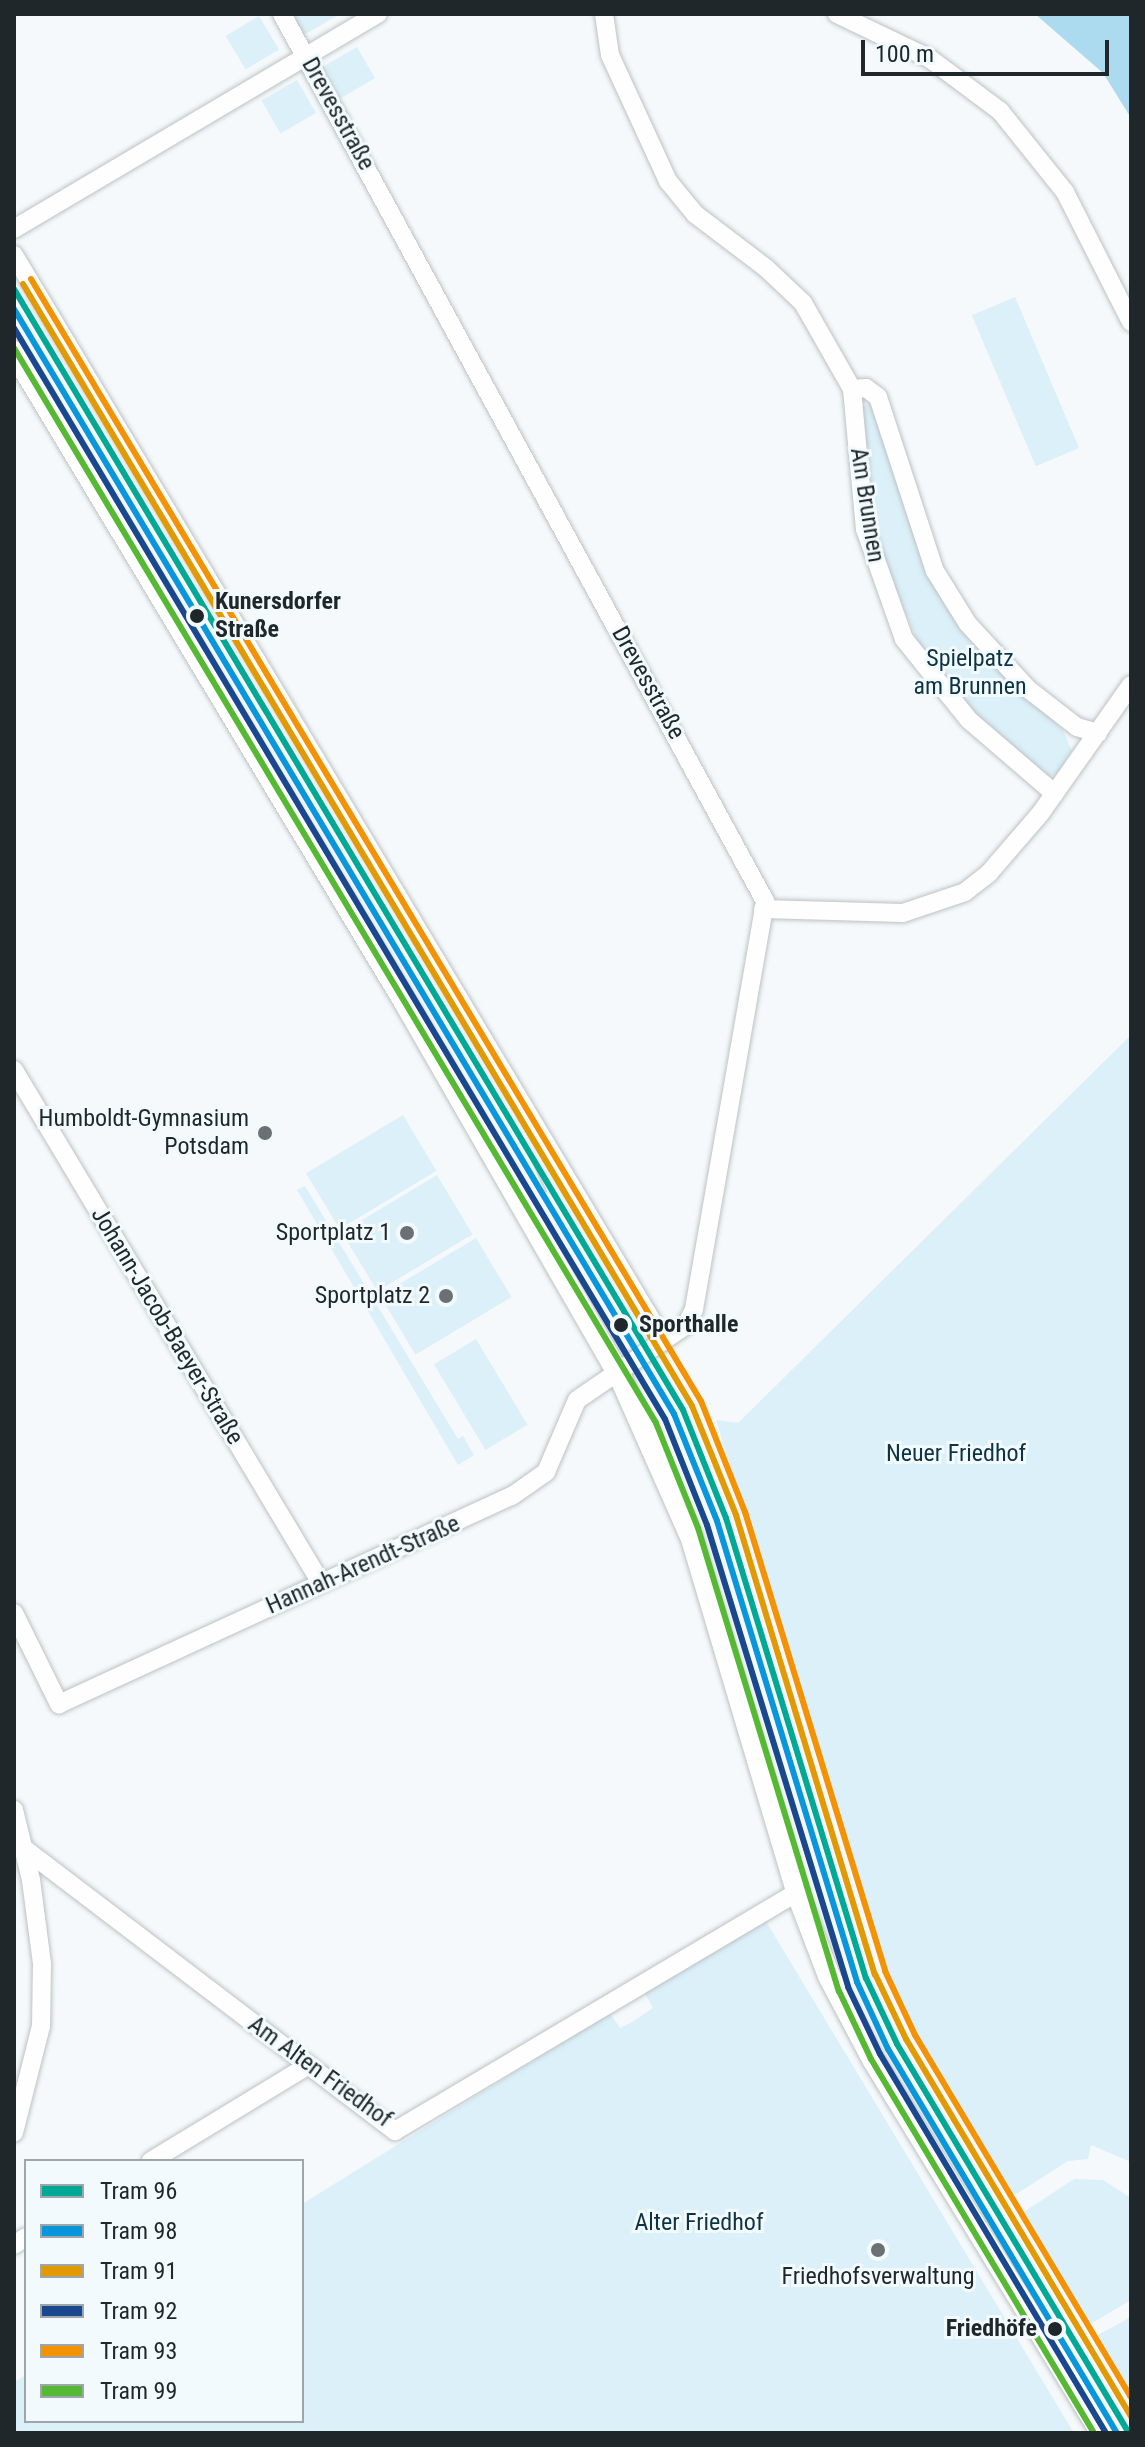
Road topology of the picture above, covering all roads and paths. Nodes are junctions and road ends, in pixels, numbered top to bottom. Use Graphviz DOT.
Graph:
graph roads {
  1 [pos="282,14"];
  2 [pos="378,14"];
  3 [pos="604,14"];
  4 [pos="837,14"];
  5 [pos="306,56"];
  6 [pos="14,229"];
  7 [pos="14,255"];
  8 [pos="1131,322"];
  9 [pos="14,352"];
  10 [pos="852,389"];
  11 [pos="1131,685"];
  12 [pos="1098,733"];
  13 [pos="1055,794"];
  14 [pos="763,909"];
  15 [pos="14,1070"];
  16 [pos="664,1341"];
  17 [pos="619,1374"];
  18 [pos="321,1583"];
  19 [pos="14,1613"];
  20 [pos="14,1810"];
  21 [pos="26,1850"];
  22 [pos="797,1892"];
  23 [pos="307,2066"];
  24 [pos="14,2133"];
  25 [pos="154,2159"];
  26 [pos="1102,2433"];
  1 -- 5 [label="street, Drevesstraße"];
  2 -- 5 [label="street"];
  3 -- 10 [label="street, Am Brunnen"];
  4 -- 8 [label="street"];
  5 -- 6 [label="street"];
  5 -- 14 [label="street, Drevesstraße"];
  7 -- 16 [label="street"];
  9 -- 17 [label="main road"];
  10 -- 12 [label="street, Am Brunnen"];
  10 -- 13 [label="street, Am Brunnen"];
  11 -- 12 [label="street"];
  12 -- 13 [label="street"];
  13 -- 14 [label="street"];
  14 -- 16 [label="street, Drevesstraße"];
  15 -- 18 [label="street, Johann-Jacob-Baeyer-Straße"];
  16 -- 17 [label="street, Drevesstraße"];
  17 -- 18 [label="street, Hannah-Arendt-Straße"];
  17 -- 22 [label="main road"];
  18 -- 19 [label="street, Hannah-Arendt-Straße"];
  20 -- 21 [label="street"];
  21 -- 23 [label="street, Am Alten Friedhof"];
  21 -- 24 [label="street"];
  22 -- 23 [label="street, Am Alten Friedhof"];
  22 -- 26 [label="main road"];
  23 -- 25 [label="street"];
}
